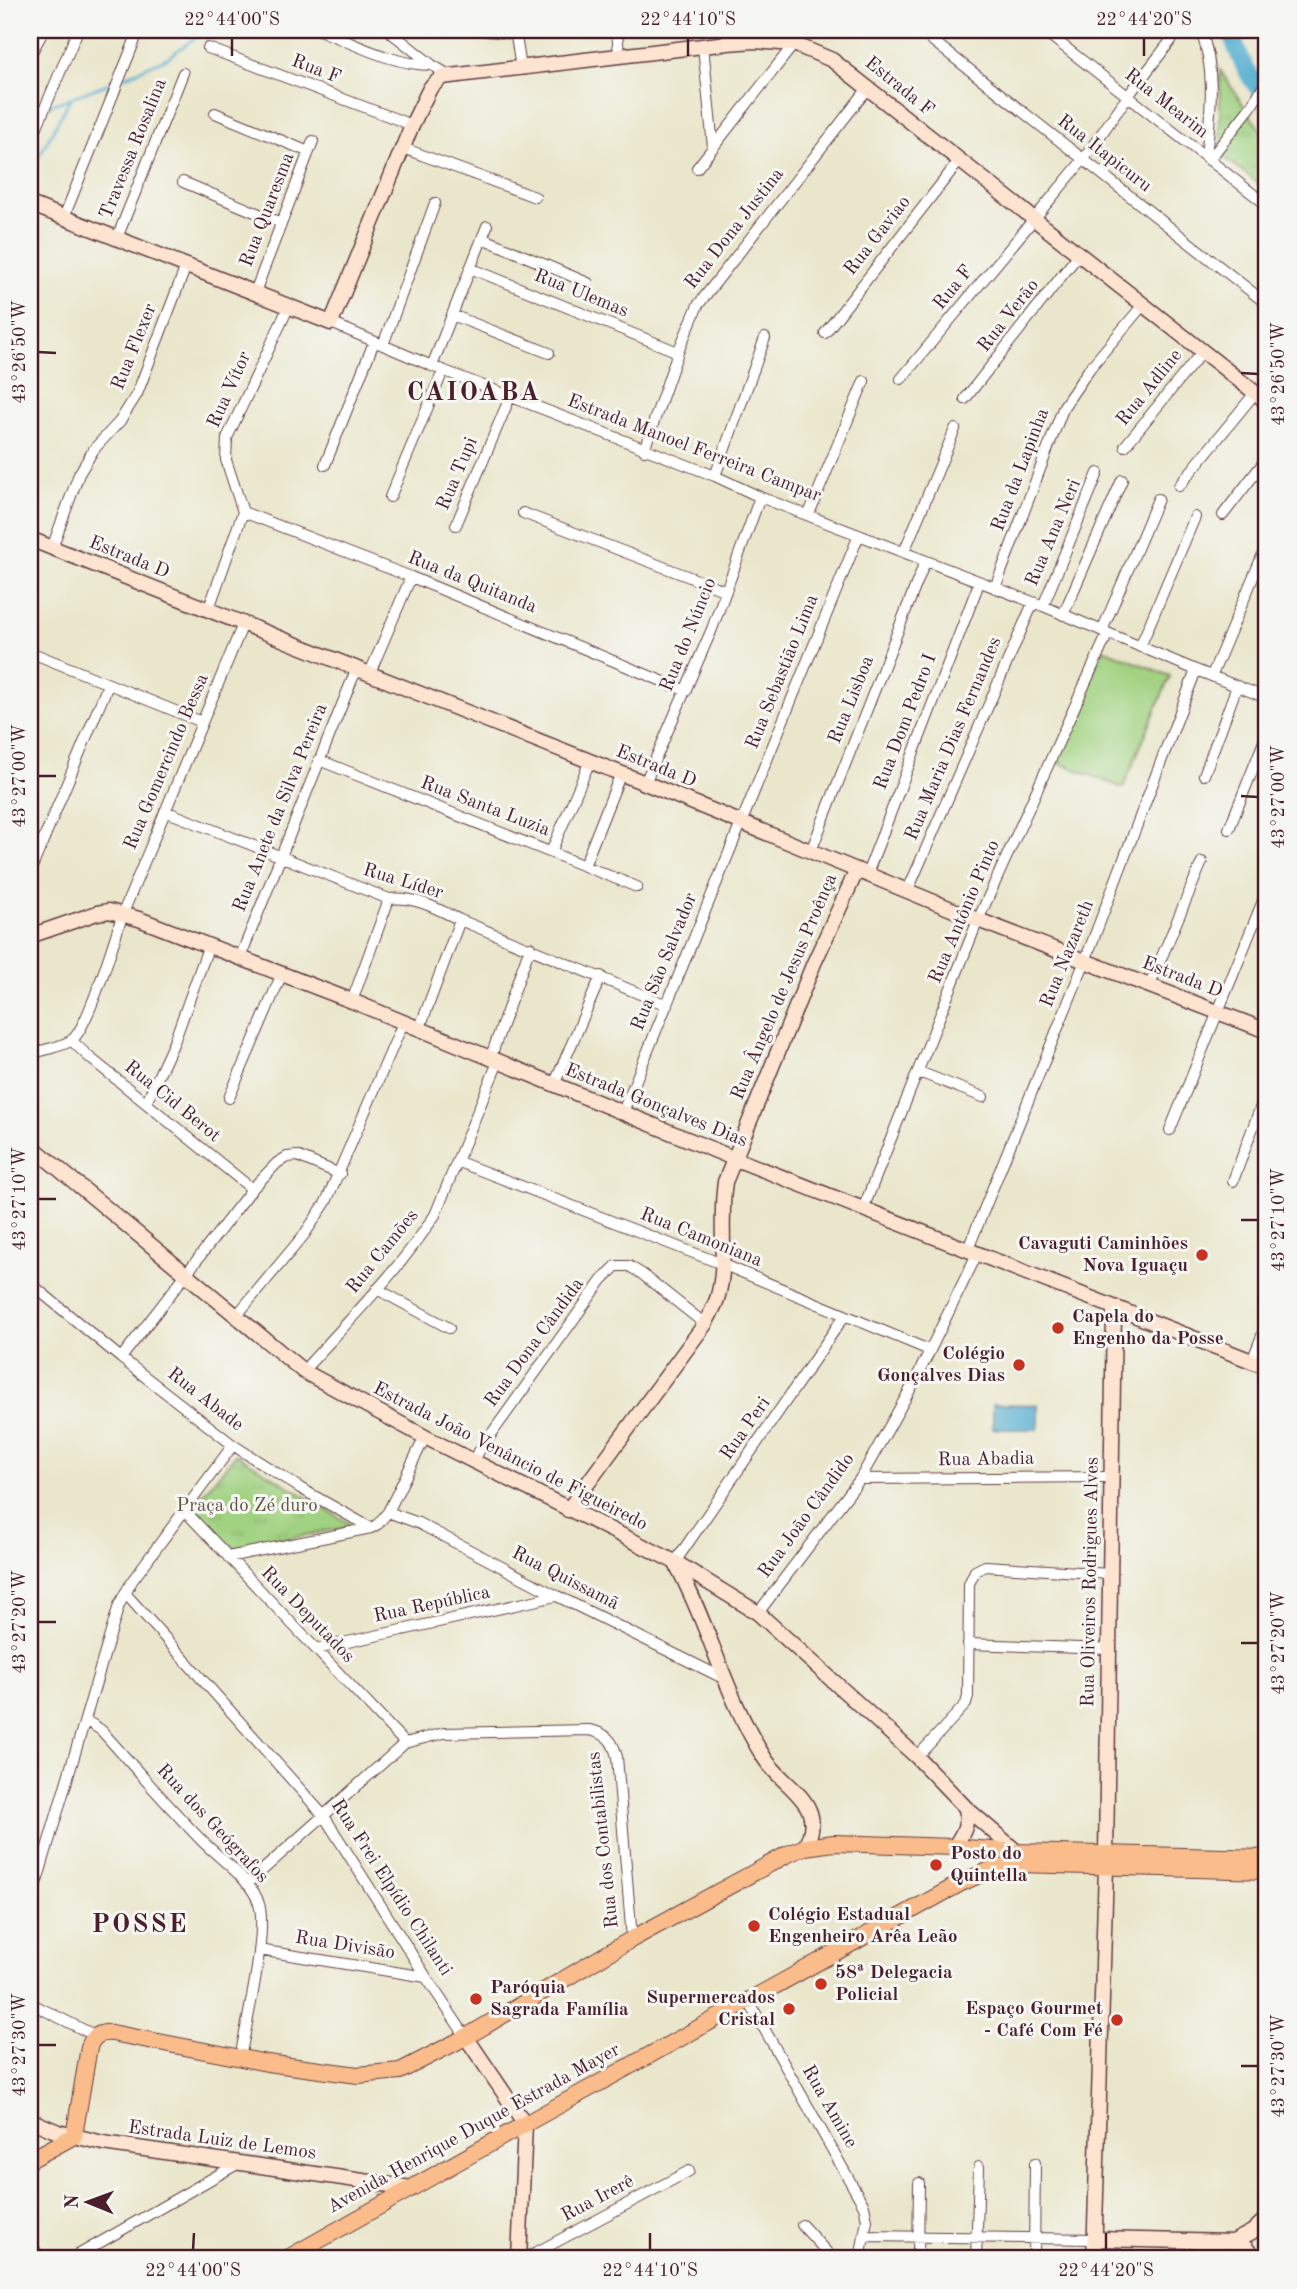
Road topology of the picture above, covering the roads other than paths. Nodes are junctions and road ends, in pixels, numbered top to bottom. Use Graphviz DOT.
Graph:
graph roads {
  1 [pos="44,30"];
  2 [pos="78,30"];
  3 [pos="139,30"];
  4 [pos="319,30"];
  5 [pos="388,30"];
  6 [pos="479,30"];
  7 [pos="617,30"];
  8 [pos="919,30"];
  9 [pos="1043,30"];
  10 [pos="1179,30"];
  11 [pos="1200,30"];
  12 [pos="515,32"];
  13 [pos="728,36"];
  14 [pos="794,44"];
  15 [pos="703,46"];
  16 [pos="208,48"];
  17 [pos="30,55"];
  18 [pos="619,55"];
  19 [pos="432,65"];
  20 [pos="521,68"];
  21 [pos="183,73"];
  22 [pos="449,75"];
  23 [pos="1265,84"];
  24 [pos="869,87"];
  25 [pos="1128,96"];
  26 [pos="215,113"];
  27 [pos="412,125"];
  28 [pos="30,143"];
  29 [pos="713,147"];
  30 [pos="404,148"];
  31 [pos="1207,158"];
  32 [pos="959,160"];
  33 [pos="1083,160"];
  34 [pos="697,168"];
  35 [pos="183,183"];
  36 [pos="535,197"];
  37 [pos="30,204"];
  38 [pos="435,204"];
  39 [pos="1267,205"];
  40 [pos="64,217"];
  41 [pos="1034,218"];
  42 [pos="281,223"];
  43 [pos="486,226"];
  44 [pos="117,238"];
  45 [pos="482,238"];
  46 [pos="1079,254"];
  47 [pos="186,266"];
  48 [pos="470,268"];
  49 [pos="588,283"];
  50 [pos="255,292"];
  51 [pos="1143,304"];
  52 [pos="1267,304"];
  53 [pos="289,306"];
  54 [pos="452,315"];
  55 [pos="331,323"];
  56 [pos="824,333"];
  57 [pos="765,338"];
  58 [pos="379,344"];
  59 [pos="678,352"];
  60 [pos="1202,352"];
  61 [pos="549,353"];
  62 [pos="432,366"];
  63 [pos="443,371"];
  64 [pos="901,379"];
  65 [pos="864,381"];
  66 [pos="1255,393"];
  67 [pos="509,397"];
  68 [pos="965,399"];
  69 [pos="1267,402"];
  70 [pos="955,429"];
  71 [pos="1125,446"];
  72 [pos="644,450"];
  73 [pos="1267,458"];
  74 [pos="325,465"];
  75 [pos="1098,473"];
  76 [pos="715,476"];
  77 [pos="1122,480"];
  78 [pos="1179,486"];
  79 [pos="390,497"];
  80 [pos="760,497"];
  81 [pos="1158,499"];
  82 [pos="243,512"];
  83 [pos="523,513"];
  84 [pos="809,514"];
  85 [pos="1223,515"];
  86 [pos="1195,517"];
  87 [pos="456,525"];
  88 [pos="859,535"];
  89 [pos="30,539"];
  90 [pos="52,548"];
  91 [pos="904,552"];
  92 [pos="1263,554"];
  93 [pos="925,562"];
  94 [pos="411,577"];
  95 [pos="979,583"];
  96 [pos="995,588"];
  97 [pos="726,591"];
  98 [pos="1038,604"];
  99 [pos="208,611"];
  100 [pos="1063,615"];
  101 [pos="243,624"];
  102 [pos="1105,632"];
  103 [pos="1140,647"];
  104 [pos="30,652"];
  105 [pos="1196,670"];
  106 [pos="362,672"];
  107 [pos="1212,675"];
  108 [pos="108,685"];
  109 [pos="1237,685"];
  110 [pos="686,691"];
  111 [pos="1267,698"];
  112 [pos="202,722"];
  113 [pos="1267,734"];
  114 [pos="319,760"];
  115 [pos="590,761"];
  116 [pos="621,774"];
  117 [pos="1204,775"];
  118 [pos="645,783"];
  119 [pos="165,811"];
  120 [pos="740,822"];
  121 [pos="1229,829"];
  122 [pos="811,851"];
  123 [pos="551,852"];
  124 [pos="281,857"];
  125 [pos="1202,862"];
  126 [pos="584,866"];
  127 [pos="30,871"];
  128 [pos="862,872"];
  129 [pos="637,887"];
  130 [pos="908,890"];
  131 [pos="1267,891"];
  132 [pos="389,899"];
  133 [pos="122,914"];
  134 [pos="460,920"];
  135 [pos="978,920"];
  136 [pos="30,936"];
  137 [pos="209,945"];
  138 [pos="530,947"];
  139 [pos="240,958"];
  140 [pos="1085,961"];
  141 [pos="281,976"];
  142 [pos="601,976"];
  143 [pos="1149,987"];
  144 [pos="352,1001"];
  145 [pos="667,1005"];
  146 [pos="1217,1011"];
  147 [pos="403,1023"];
  148 [pos="419,1030"];
  149 [pos="1267,1031"];
  150 [pos="71,1040"];
  151 [pos="30,1054"];
  152 [pos="494,1061"];
  153 [pos="919,1072"];
  154 [pos="554,1085"];
  155 [pos="1267,1090"];
  156 [pos="983,1097"];
  157 [pos="229,1098"];
  158 [pos="146,1102"];
  159 [pos="622,1114"];
  160 [pos="1170,1130"];
  161 [pos="30,1145"];
  162 [pos="733,1158"];
  163 [pos="458,1162"];
  164 [pos="340,1174"];
  165 [pos="1233,1181"];
  166 [pos="252,1189"];
  167 [pos="863,1209"];
  168 [pos="973,1251"];
  169 [pos="722,1264"];
  170 [pos="186,1275"];
  171 [pos="30,1283"];
  172 [pos="377,1289"];
  173 [pos="1114,1309"];
  174 [pos="237,1315"];
  175 [pos="845,1315"];
  176 [pos="1267,1323"];
  177 [pos="705,1325"];
  178 [pos="449,1328"];
  179 [pos="929,1350"];
  180 [pos="121,1357"];
  181 [pos="1252,1361"];
  182 [pos="1267,1367"];
  183 [pos="303,1371"];
  184 [pos="425,1437"];
  185 [pos="233,1445"];
  186 [pos="472,1461"];
  187 [pos="1112,1477"];
  188 [pos="860,1479"];
  189 [pos="184,1510"];
  190 [pos="568,1510"];
  191 [pos="388,1512"];
  192 [pos="371,1528"];
  193 [pos="228,1557"];
  194 [pos="675,1562"];
  195 [pos="1110,1574"];
  196 [pos="125,1593"];
  197 [pos="557,1596"];
  198 [pos="758,1613"];
  199 [pos="968,1644"];
  200 [pos="316,1649"];
  201 [pos="1109,1649"];
  202 [pos="725,1679"];
  203 [pos="85,1720"];
  204 [pos="405,1743"];
  205 [pos="917,1757"];
  206 [pos="966,1808"];
  207 [pos="324,1816"];
  208 [pos="805,1847"];
  209 [pos="958,1847"];
  210 [pos="1018,1858"];
  211 [pos="1267,1858"];
  212 [pos="1106,1861"];
  213 [pos="1267,1871"];
  214 [pos="968,1880"];
  215 [pos="247,1884"];
  216 [pos="30,1905"];
  217 [pos="632,1940"];
  218 [pos="258,1950"];
  219 [pos="426,1977"];
  220 [pos="748,2000"];
  221 [pos="30,2003"];
  222 [pos="96,2036"];
  223 [pos="466,2036"];
  224 [pos="240,2059"];
  225 [pos="30,2120"];
  226 [pos="525,2124"];
  227 [pos="74,2136"];
  228 [pos="30,2160"];
  229 [pos="1035,2162"];
  230 [pos="239,2163"];
  231 [pos="979,2167"];
  232 [pos="689,2171"];
  233 [pos="919,2183"];
  234 [pos="411,2188"];
  235 [pos="1267,2218"];
  236 [pos="802,2225"];
  237 [pos="865,2236"];
  238 [pos="918,2236"];
  239 [pos="976,2237"];
  240 [pos="1034,2238"];
  241 [pos="1095,2239"];
  242 [pos="1233,2242"];
  243 [pos="30,2246"];
  244 [pos="37,2259"];
  245 [pos="71,2259"];
  246 [pos="286,2259"];
  247 [pos="522,2259"];
  248 [pos="833,2259"];
  249 [pos="860,2259"];
  250 [pos="918,2259"];
  251 [pos="976,2259"];
  252 [pos="1034,2259"];
  253 [pos="1094,2259"];
  254 [pos="1255,2259"];
  1 -- 17 [label="street"];
  2 -- 28 [label="street"];
  3 -- 40 [label="street"];
  4 -- 19 [label="street"];
  5 -- 19 [label="street"];
  6 -- 12 [label="street"];
  7 -- 18 [label="street"];
  8 -- 33 [label="street, Rua Itapicuru"];
  9 -- 25 [label="street, Rua Mearim"];
  10 -- 25 [label="street, Rua F"];
  11 -- 31 [label="street"];
  12 -- 20 [label="street"];
  13 -- 14 [label="street, Estrada F"];
  13 -- 15 [label="street, Estrada F"];
  14 -- 24 [label="street, Estrada F"];
  14 -- 29 [label="street"];
  15 -- 18 [label="street, Estrada F"];
  15 -- 29 [label="street"];
  16 -- 27 [label="street, Rua F"];
  18 -- 20 [label="street, Estrada F"];
  19 -- 22 [label="street"];
  20 -- 22 [label="street, Estrada F"];
  21 -- 44 [label="street, Travessa Rosalina"];
  22 -- 27 [label="street"];
  23 -- 31 [label="street"];
  24 -- 32 [label="street, Estrada F"];
  24 -- 59 [label="street, Rua Dona Justina"];
  25 -- 31 [label="street, Rua Mearim"];
  25 -- 33 [label="street, Rua F"];
  26 -- 42 [label="street, Rua Quaresma"];
  27 -- 30 [label="street"];
  29 -- 34 [label="street"];
  30 -- 36 [label="street"];
  30 -- 55 [label="street"];
  31 -- 39 [label="street, Rua Mearim"];
  32 -- 41 [label="street, Estrada F"];
  32 -- 56 [label="street, Rua Gaviao"];
  33 -- 41 [label="street, Rua F"];
  33 -- 52 [label="street, Rua Itapicuru"];
  35 -- 42 [label="street"];
  37 -- 40 [label="street, Estrada Manoel Ferreira Campar"];
  38 -- 58 [label="street"];
  40 -- 44 [label="street, Estrada Manoel Ferreira Campar"];
  41 -- 46 [label="street, Estrada F"];
  41 -- 64 [label="street, Rua F"];
  42 -- 50 [label="street, Rua Quaresma"];
  43 -- 45 [label="street"];
  44 -- 47 [label="street, Estrada Manoel Ferreira Campar"];
  45 -- 48 [label="street"];
  45 -- 49 [label="street"];
  46 -- 51 [label="street, Estrada F"];
  46 -- 68 [label="street, Rua Verão"];
  47 -- 50 [label="street, Estrada Manoel Ferreira Campar"];
  47 -- 90 [label="street, Rua Flexer"];
  48 -- 54 [label="street"];
  48 -- 59 [label="street, Rua Ulemas"];
  50 -- 53 [label="street, Estrada Manoel Ferreira Campar"];
  51 -- 60 [label="street, Estrada F"];
  51 -- 96 [label="street, Rua da Lapinha"];
  53 -- 55 [label="street, Estrada Manoel Ferreira Campar"];
  53 -- 82 [label="street, Rua Vítor"];
  54 -- 61 [label="street"];
  54 -- 62 [label="street"];
  55 -- 58 [label="street, Estrada Manoel Ferreira Campar"];
  57 -- 76 [label="street"];
  58 -- 62 [label="street, Estrada Manoel Ferreira Campar"];
  58 -- 74 [label="street"];
  59 -- 72 [label="street, Rua Dona Justina"];
  60 -- 66 [label="street, Estrada F"];
  60 -- 71 [label="street, Rua Adline"];
  62 -- 63 [label="street, Estrada Manoel Ferreira Campar"];
  63 -- 67 [label="street, Estrada Manoel Ferreira Campar"];
  63 -- 79 [label="street"];
  65 -- 84 [label="street"];
  66 -- 69 [label="street, Estrada F"];
  66 -- 78 [label="street"];
  67 -- 72 [label="street, Estrada Manoel Ferreira Campar"];
  67 -- 87 [label="street, Rua Tupi"];
  70 -- 91 [label="street"];
  72 -- 76 [label="street, Estrada Manoel Ferreira Campar"];
  73 -- 85 [label="street"];
  75 -- 98 [label="street, Rua Ana Neri"];
  76 -- 80 [label="street, Estrada Manoel Ferreira Campar"];
  77 -- 100 [label="street"];
  80 -- 84 [label="street, Estrada Manoel Ferreira Campar"];
  80 -- 97 [label="street, Rua do Núncio"];
  81 -- 102 [label="street, Rua Antônio Pinto"];
  82 -- 94 [label="street, Rua da Quitanda"];
  82 -- 99 [label="street"];
  83 -- 97 [label="street"];
  84 -- 88 [label="street, Estrada Manoel Ferreira Campar"];
  86 -- 103 [label="street"];
  88 -- 91 [label="street, Estrada Manoel Ferreira Campar"];
  88 -- 120 [label="street, Rua Sebastião Lima"];
  89 -- 90 [label="street, Estrada D"];
  90 -- 99 [label="street, Estrada D"];
  91 -- 93 [label="street, Estrada Manoel Ferreira Campar"];
  92 -- 107 [label="street"];
  93 -- 95 [label="street, Estrada Manoel Ferreira Campar"];
  93 -- 122 [label="street, Rua Lisboa"];
  94 -- 106 [label="street, Rua Anete da Silva Pereira"];
  94 -- 110 [label="street, Rua da Quitanda"];
  95 -- 96 [label="street, Estrada Manoel Ferreira Campar"];
  95 -- 128 [label="street, Rua Dom Pedro I"];
  96 -- 98 [label="street, Estrada Manoel Ferreira Campar"];
  97 -- 110 [label="street, Rua do Núncio"];
  98 -- 100 [label="street, Estrada Manoel Ferreira Campar"];
  98 -- 130 [label="street, Rua Maria Dias Fernandes"];
  99 -- 101 [label="street, Estrada D"];
  100 -- 102 [label="street, Estrada Manoel Ferreira Campar"];
  101 -- 106 [label="street, Estrada D"];
  101 -- 112 [label="street, Rua Gomercindo Bessa"];
  102 -- 103 [label="street, Estrada Manoel Ferreira Campar"];
  102 -- 135 [label="street, Rua Antônio Pinto"];
  103 -- 105 [label="street, Estrada Manoel Ferreira Campar"];
  104 -- 108 [label="street"];
  105 -- 107 [label="street, Estrada Manoel Ferreira Campar"];
  105 -- 140 [label="street, Rua Nazareth"];
  106 -- 114 [label="street, Rua Anete da Silva Pereira"];
  106 -- 115 [label="street, Estrada D"];
  107 -- 109 [label="street, Estrada Manoel Ferreira Campar"];
  108 -- 112 [label="street"];
  108 -- 127 [label="street"];
  109 -- 111 [label="street, Estrada Manoel Ferreira Campar"];
  109 -- 117 [label="street"];
  110 -- 118 [label="street, Rua do Núncio"];
  112 -- 119 [label="street, Rua Gomercindo Bessa"];
  113 -- 121 [label="street"];
  114 -- 123 [label="street, Rua Santa Luzia"];
  114 -- 124 [label="street, Rua Anete da Silva Pereira"];
  115 -- 116 [label="street, Estrada D"];
  115 -- 123 [label="street"];
  116 -- 118 [label="street, Estrada D"];
  116 -- 126 [label="street"];
  118 -- 120 [label="street, Estrada D"];
  119 -- 124 [label="street, Rua Líder"];
  119 -- 133 [label="street, Rua Gomercindo Bessa"];
  120 -- 122 [label="street, Estrada D"];
  120 -- 145 [label="street, Rua São Salvador"];
  122 -- 128 [label="street, Estrada D"];
  123 -- 126 [label="street, Rua Santa Luzia"];
  124 -- 132 [label="street, Rua Líder"];
  124 -- 139 [label="street, Rua Anete da Silva Pereira"];
  125 -- 143 [label="street"];
  126 -- 129 [label="street, Rua Santa Luzia"];
  128 -- 130 [label="street, Estrada D"];
  128 -- 162 [label="street, Rua Ângelo de Jesus Proênça"];
  130 -- 135 [label="street, Estrada D"];
  131 -- 146 [label="street"];
  132 -- 134 [label="street, Rua Líder"];
  132 -- 144 [label="street"];
  133 -- 136 [label="street, Estrada Gonçalves Dias"];
  133 -- 137 [label="street, Estrada Gonçalves Dias"];
  133 -- 150 [label="street, Rua Gomercindo Bessa"];
  134 -- 138 [label="street, Rua Líder"];
  134 -- 148 [label="street"];
  135 -- 140 [label="street, Estrada D"];
  135 -- 153 [label="street, Rua Antônio Pinto"];
  137 -- 139 [label="street, Estrada Gonçalves Dias"];
  137 -- 158 [label="street"];
  138 -- 142 [label="street, Rua Líder"];
  138 -- 152 [label="street, Rua Camões"];
  139 -- 141 [label="street, Estrada Gonçalves Dias"];
  140 -- 143 [label="street, Estrada D"];
  140 -- 168 [label="street, Rua Nazareth"];
  141 -- 144 [label="street, Estrada Gonçalves Dias"];
  141 -- 157 [label="street"];
  142 -- 145 [label="street, Rua Líder"];
  142 -- 154 [label="street"];
  143 -- 146 [label="street, Estrada D"];
  144 -- 147 [label="street, Estrada Gonçalves Dias"];
  145 -- 159 [label="street, Rua São Salvador"];
  146 -- 149 [label="street, Estrada D"];
  146 -- 160 [label="street"];
  147 -- 148 [label="street, Estrada Gonçalves Dias"];
  147 -- 164 [label="street"];
  148 -- 152 [label="street, Estrada Gonçalves Dias"];
  150 -- 151 [label="street"];
  150 -- 158 [label="street, Rua Cid Berot"];
  152 -- 154 [label="street, Estrada Gonçalves Dias"];
  152 -- 163 [label="street, Rua Camões"];
  153 -- 156 [label="street"];
  153 -- 167 [label="street, Rua Antônio Pinto"];
  154 -- 159 [label="street, Estrada Gonçalves Dias"];
  155 -- 165 [label="street"];
  158 -- 166 [label="street, Rua Cid Berot"];
  159 -- 162 [label="street, Estrada Gonçalves Dias"];
  161 -- 170 [label="street, Estrada João Venâncio de Figueiredo"];
  162 -- 167 [label="street, Estrada Gonçalves Dias"];
  162 -- 169 [label="street, Rua Ângelo de Jesus Proênça"];
  163 -- 169 [label="street, Rua Camoniana"];
  163 -- 172 [label="street, Rua Camões"];
  164 -- 166 [label="street"];
  164 -- 174 [label="street"];
  166 -- 170 [label="street"];
  167 -- 168 [label="street, Estrada Gonçalves Dias"];
  168 -- 173 [label="street, Estrada Gonçalves Dias"];
  168 -- 179 [label="street, Rua João Cândido"];
  169 -- 175 [label="street, Rua Camoniana"];
  169 -- 177 [label="street, Rua Ângelo de Jesus Proênça"];
  170 -- 174 [label="street, Estrada João Venâncio de Figueiredo"];
  170 -- 180 [label="street"];
  171 -- 180 [label="street, Rua Abade"];
  172 -- 178 [label="street"];
  172 -- 183 [label="street, Rua Camões"];
  173 -- 181 [label="street, Estrada Gonçalves Dias"];
  173 -- 187 [label="street, Rua Oliveiros Rodrigues Alves"];
  174 -- 183 [label="street, Estrada João Venâncio de Figueiredo"];
  175 -- 179 [label="street, Rua Camoniana"];
  175 -- 194 [label="street, Rua Peri"];
  176 -- 181 [label="street"];
  177 -- 186 [label="street, Rua Dona Cândida"];
  177 -- 190 [label="street, Rua Ângelo de Jesus Proênça"];
  179 -- 188 [label="street, Rua João Cândido"];
  180 -- 185 [label="street, Rua Abade"];
  181 -- 182 [label="street, Estrada Gonçalves Dias"];
  183 -- 184 [label="street, Estrada João Venâncio de Figueiredo"];
  184 -- 186 [label="street, Estrada João Venâncio de Figueiredo"];
  184 -- 191 [label="street"];
  185 -- 189 [label="street"];
  185 -- 192 [label="street, Rua Abade"];
  186 -- 190 [label="street, Estrada João Venâncio de Figueiredo"];
  187 -- 188 [label="street, Rua Abadia"];
  187 -- 195 [label="street, Rua Oliveiros Rodrigues Alves"];
  188 -- 198 [label="street, Rua João Cândido"];
  189 -- 193 [label="street, Rua Deputados"];
  189 -- 196 [label="street"];
  190 -- 194 [label="street, Estrada João Venâncio de Figueiredo"];
  191 -- 192 [label="street"];
  191 -- 197 [label="street, Rua Quissamã"];
  192 -- 193 [label="street"];
  193 -- 200 [label="street, Rua Deputados"];
  194 -- 198 [label="street, Estrada João Venâncio de Figueiredo"];
  194 -- 202 [label="street"];
  195 -- 199 [label="street"];
  195 -- 201 [label="street, Rua Oliveiros Rodrigues Alves"];
  196 -- 203 [label="street"];
  196 -- 207 [label="street, Rua Frei Elpídio Chilanti"];
  197 -- 200 [label="street, Rua República"];
  197 -- 202 [label="street, Rua Quissamã"];
  198 -- 205 [label="street, Estrada João Venâncio de Figueiredo"];
  199 -- 201 [label="street"];
  199 -- 205 [label="street"];
  200 -- 204 [label="street, Rua Deputados"];
  201 -- 212 [label="street, Rua Oliveiros Rodrigues Alves"];
  202 -- 208 [label="street"];
  203 -- 215 [label="street, Rua dos Geógrafos"];
  203 -- 216 [label="street"];
  204 -- 207 [label="street, Rua dos Contabilistas"];
  204 -- 217 [label="street, Rua dos Contabilistas"];
  205 -- 206 [label="street, Estrada João Venâncio de Figueiredo"];
  206 -- 209 [label="street"];
  206 -- 210 [label="street, Estrada João Venâncio de Figueiredo"];
  207 -- 215 [label="street, Rua dos Contabilistas"];
  207 -- 219 [label="street, Rua Frei Elpídio Chilanti"];
  208 -- 209 [label="main road"];
  208 -- 217 [label="main road"];
  209 -- 210 [label="main road"];
  209 -- 214 [label="main road"];
  210 -- 212 [label="main road"];
  210 -- 214 [label="main road, Avenida Henrique Duque Estrada Mayer"];
  211 -- 212 [label="main road"];
  212 -- 213 [label="main road"];
  212 -- 241 [label="street, Rua Oliveiros Rodrigues Alves"];
  214 -- 220 [label="main road, Avenida Henrique Duque Estrada Mayer"];
  215 -- 218 [label="street, Rua dos Geógrafos"];
  217 -- 223 [label="main road"];
  218 -- 219 [label="street, Rua Divisão"];
  218 -- 224 [label="street, Rua dos Geógrafos"];
  219 -- 223 [label="street, Rua Frei Elpídio Chilanti"];
  220 -- 226 [label="main road, Avenida Henrique Duque Estrada Mayer"];
  220 -- 237 [label="street, Rua Amine"];
  221 -- 222 [label="street"];
  222 -- 224 [label="main road"];
  222 -- 227 [label="main road"];
  223 -- 224 [label="main road"];
  223 -- 226 [label="street, Rua Frei Elpídio Chilanti"];
  225 -- 227 [label="street, Estrada Luiz de Lemos"];
  226 -- 234 [label="main road, Avenida Henrique Duque Estrada Mayer"];
  226 -- 247 [label="street"];
  227 -- 228 [label="main road"];
  227 -- 230 [label="street, Estrada Luiz de Lemos"];
  229 -- 240 [label="street"];
  230 -- 234 [label="street, Estrada Luiz de Lemos"];
  230 -- 245 [label="street"];
  231 -- 239 [label="street"];
  232 -- 247 [label="street, Rua Irerê"];
  233 -- 238 [label="street"];
  234 -- 246 [label="main road, Avenida Henrique Duque Estrada Mayer"];
  235 -- 242 [label="street"];
  236 -- 248 [label="street"];
  237 -- 238 [label="street"];
  237 -- 249 [label="street, Rua Amine"];
  238 -- 239 [label="street"];
  238 -- 250 [label="street"];
  239 -- 240 [label="street"];
  239 -- 251 [label="street"];
  240 -- 241 [label="street"];
  240 -- 252 [label="street"];
  241 -- 242 [label="street"];
  241 -- 253 [label="street, Rua Oliveiros Rodrigues Alves"];
  242 -- 254 [label="street"];
  243 -- 244 [label="street"];
}
